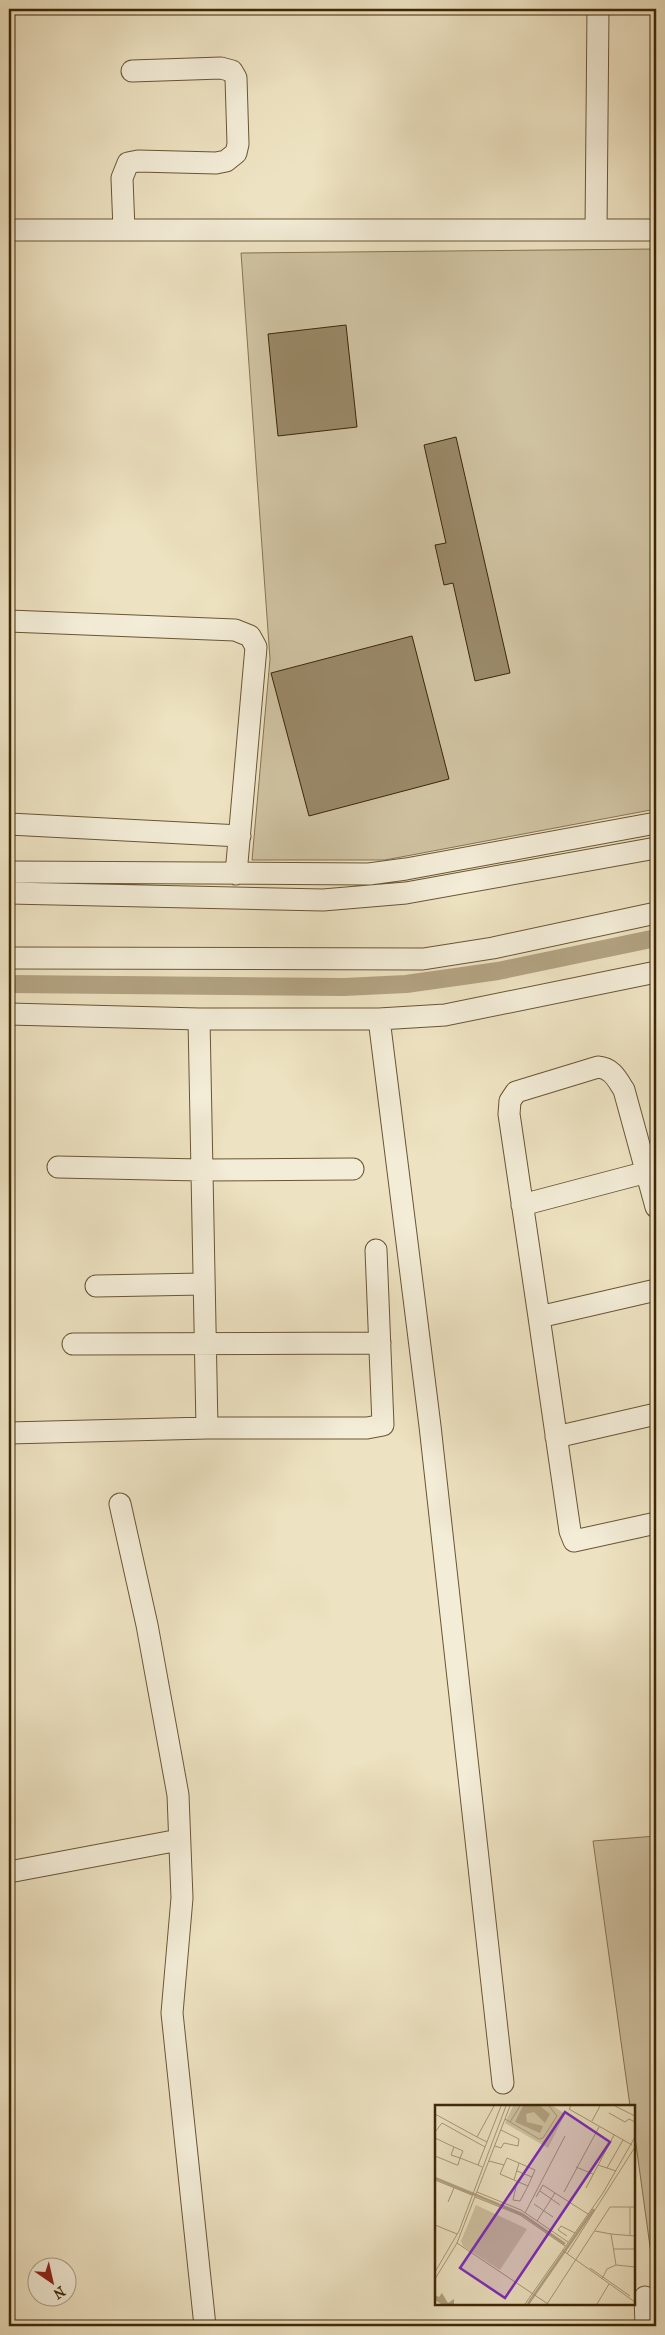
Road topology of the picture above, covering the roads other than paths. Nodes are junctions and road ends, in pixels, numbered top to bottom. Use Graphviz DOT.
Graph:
graph roads {
  1 [pos="598,9"];
  2 [pos="132,71"];
  3 [pos="9,230"];
  4 [pos="124,230"];
  5 [pos="596,230"];
  6 [pos="656,230"];
  7 [pos="9,621"];
  8 [pos="656,823"];
  9 [pos="9,824"];
  10 [pos="240,836"];
  11 [pos="656,848"];
  12 [pos="9,872"];
  13 [pos="236,874"];
  14 [pos="9,894"];
  15 [pos="656,913"];
  16 [pos="9,958"];
  17 [pos="656,972"];
  18 [pos="9,1014"];
  19 [pos="199,1019"];
  20 [pos="379,1019"];
  21 [pos="58,1168"];
  22 [pos="353,1168"];
  23 [pos="200,1170"];
  24 [pos="647,1172"];
  25 [pos="522,1205"];
  26 [pos="656,1207"];
  27 [pos="376,1250"];
  28 [pos="203,1284"];
  29 [pos="96,1286"];
  30 [pos="656,1290"];
  31 [pos="539,1317"];
  32 [pos="380,1343"];
  33 [pos="73,1344"];
  34 [pos="205,1345"];
  35 [pos="656,1414"];
  36 [pos="207,1428"];
  37 [pos="9,1433"];
  38 [pos="556,1437"];
  39 [pos="120,1504"];
  40 [pos="656,1522"];
  41 [pos="179,1840"];
  42 [pos="9,1872"];
  43 [pos="503,2083"];
  44 [pos="645,2297"];
  45 [pos="205,2326"];
  46 [pos="646,2326"];
  1 -- 5 [label="street"];
  2 -- 4 [label="street"];
  3 -- 4 [label="street"];
  4 -- 5 [label="street"];
  5 -- 6 [label="street"];
  7 -- 10 [label="street"];
  8 -- 13 [label="street"];
  9 -- 10 [label="street"];
  10 -- 13 [label="street"];
  11 -- 14 [label="street"];
  12 -- 13 [label="street"];
  15 -- 16 [label="street"];
  17 -- 20 [label="street"];
  18 -- 19 [label="street"];
  19 -- 20 [label="street"];
  19 -- 23 [label="street"];
  20 -- 43 [label="street"];
  21 -- 23 [label="street"];
  22 -- 23 [label="street"];
  23 -- 28 [label="street"];
  24 -- 25 [label="street"];
  24 -- 25 [label="street"];
  24 -- 26 [label="street"];
  25 -- 31 [label="street"];
  27 -- 32 [label="street"];
  28 -- 29 [label="street"];
  28 -- 34 [label="street"];
  30 -- 31 [label="street"];
  31 -- 38 [label="street"];
  32 -- 34 [label="street"];
  32 -- 36 [label="street"];
  33 -- 34 [label="street"];
  34 -- 36 [label="street"];
  35 -- 38 [label="street"];
  36 -- 37 [label="street"];
  38 -- 40 [label="street"];
  39 -- 41 [label="street"];
  41 -- 42 [label="street"];
  41 -- 45 [label="street"];
  44 -- 46 [label="street"];
}
